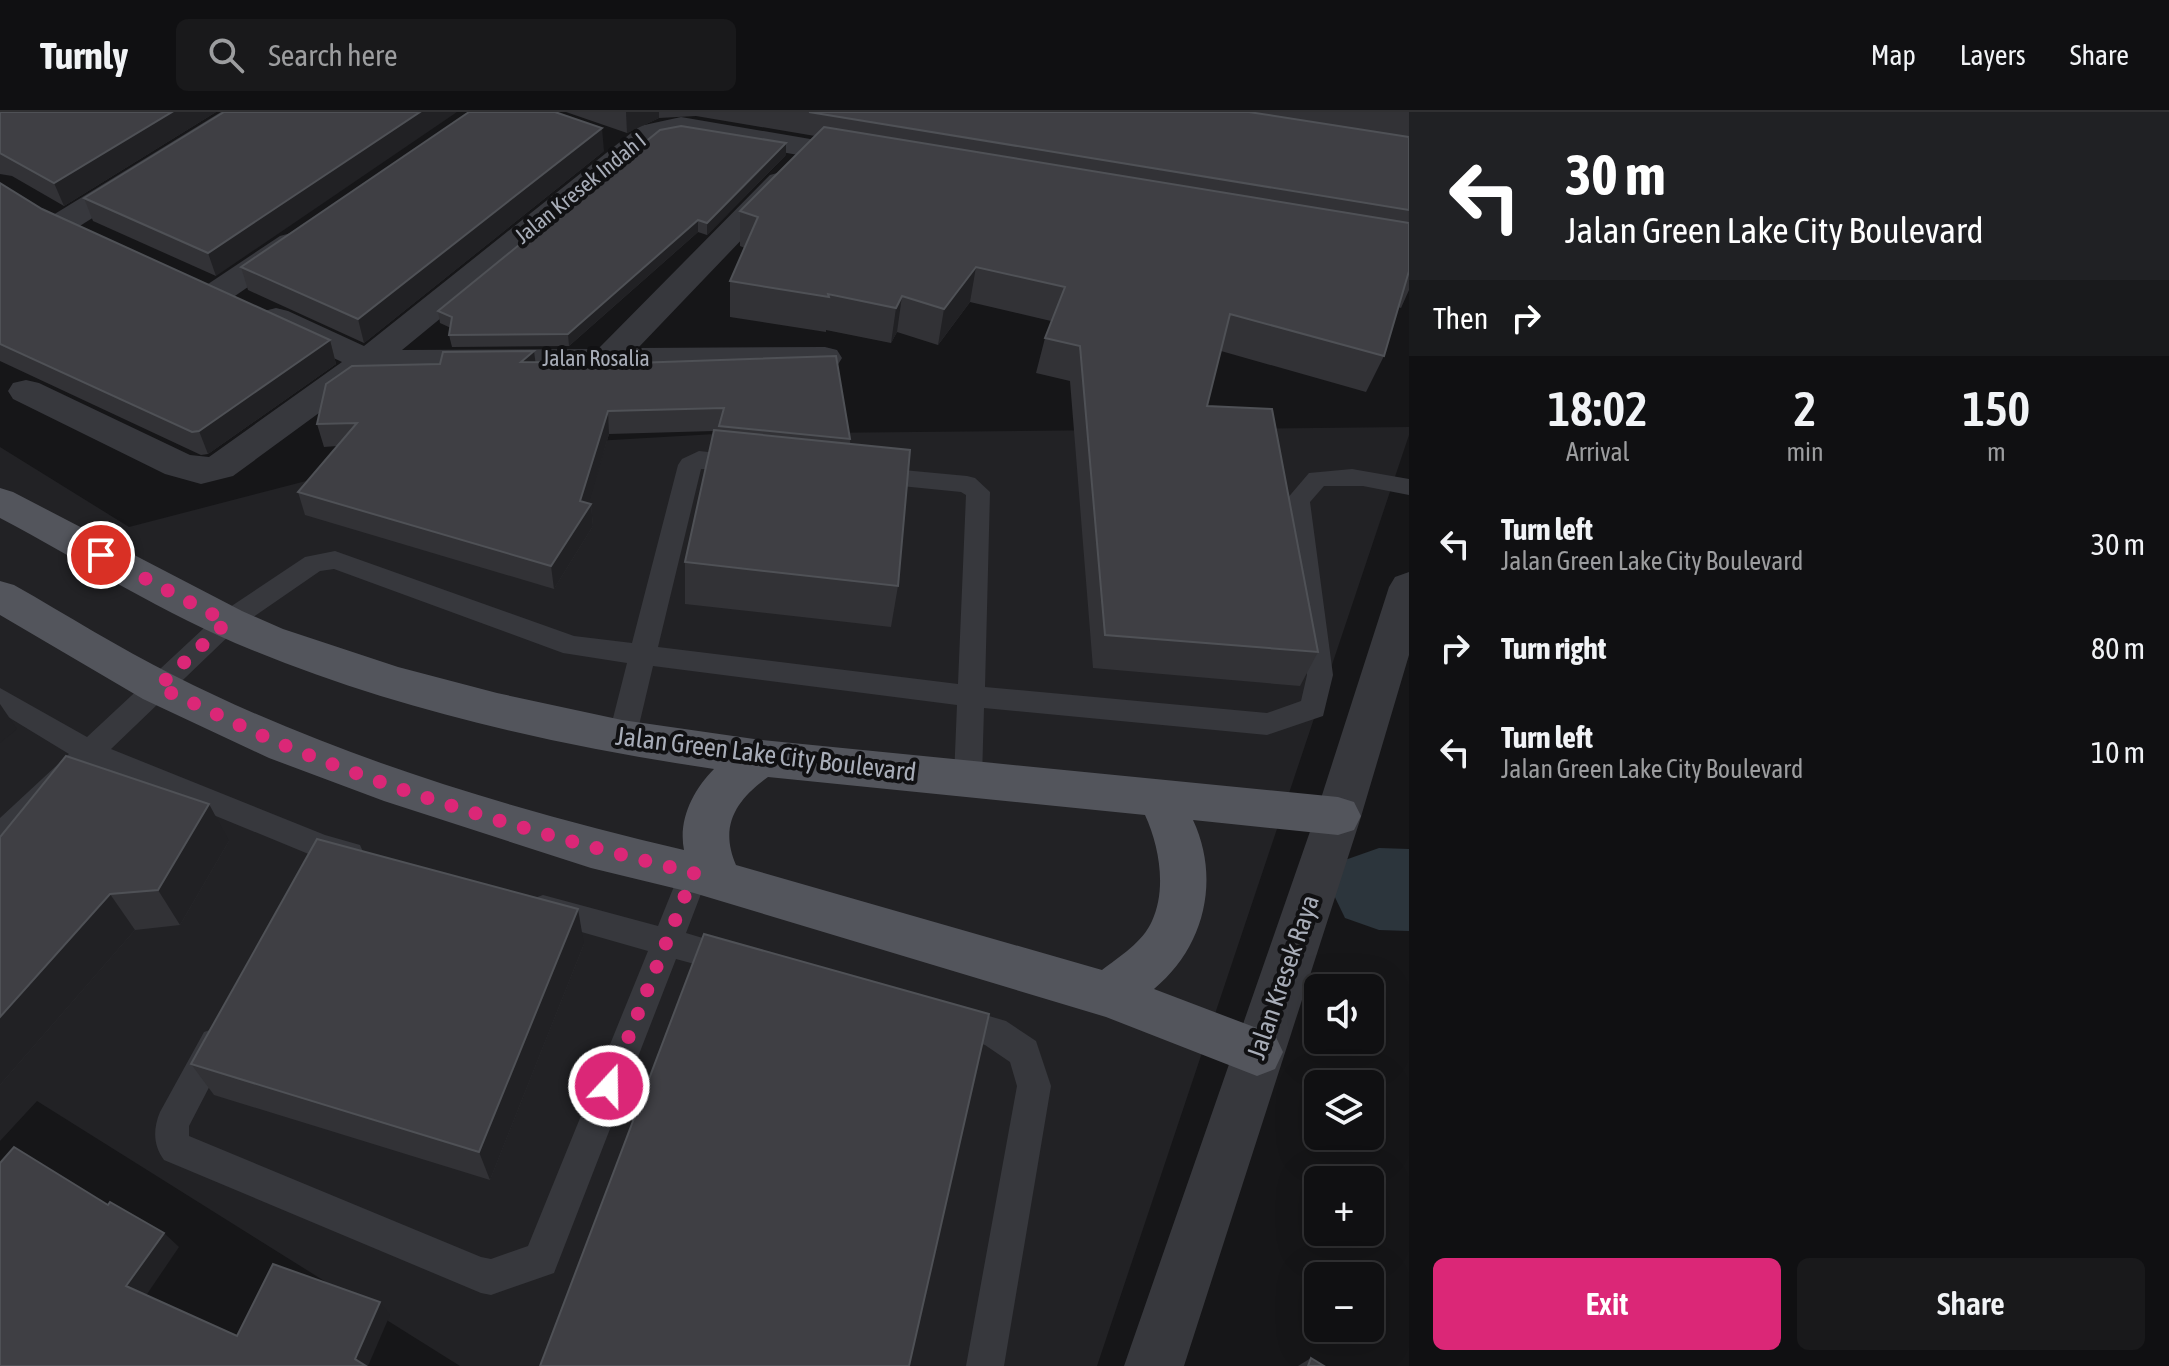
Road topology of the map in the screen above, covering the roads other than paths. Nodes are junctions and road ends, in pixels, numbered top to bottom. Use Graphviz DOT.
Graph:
graph roads {
  1 [pos="241,112"];
  2 [pos="600,137"];
  3 [pos="630,147"];
  4 [pos="813,148"];
  5 [pos="887,161"];
  6 [pos="32,205"];
  7 [pos="312,228"];
  8 [pos="609,358"];
  9 [pos="825,358"];
  10 [pos="367,361"];
  11 [pos="26,391"];
  12 [pos="767,465"];
  13 [pos="844,472"];
  14 [pos="1409,487"];
  15 [pos="0,501"];
  16 [pos="1409,587"];
  17 [pos="0,596"];
  18 [pos="227,622"];
  19 [pos="643,656"];
  20 [pos="158,687"];
  21 [pos="972,696"];
  22 [pos="0,699"];
  23 [pos="622,738"];
  24 [pos="89,752"];
  25 [pos="761,758"];
  26 [pos="968,778"];
  27 [pos="1159,796"];
  28 [pos="1338,816"];
  29 [pos="0,837"];
  30 [pos="381,863"];
  31 [pos="707,877"];
  32 [pos="516,900"];
  33 [pos="665,942"];
  34 [pos="770,970"];
  35 [pos="1109,995"];
  36 [pos="919,1011"];
  37 [pos="232,1013"];
  38 [pos="1257,1052"];
  39 [pos="985,1366"];
  40 [pos="1154,1366"];
  1 -- 6 [label="street"];
  2 -- 3 [label="street"];
  3 -- 4 [label="street, Jalan Kresek Indah I"];
  3 -- 10 [label="street, Jalan Kresek Indah I"];
  4 -- 5 [label="street, Jalan Kresek Indah I"];
  4 -- 8 [label="street"];
  7 -- 10 [label="street"];
  8 -- 9 [label="street, Jalan Rosalia"];
  8 -- 10 [label="street, Jalan Rosalia"];
  10 -- 11 [label="street, Jalan Kresek Indah I"];
  12 -- 19 [label="lane"];
  13 -- 21 [label="lane"];
  14 -- 21 [label="lane"];
  15 -- 18 [label="main road, Jalan Green Lake City Boulevard"];
  16 -- 28 [label="street, Jalan Kresek Raya"];
  17 -- 20 [label="main road"];
  18 -- 19 [label="lane"];
  18 -- 20 [label="lane"];
  18 -- 23 [label="main road, Jalan Green Lake City Boulevard"];
  19 -- 21 [label="lane"];
  19 -- 23 [label="lane"];
  20 -- 24 [label="lane"];
  20 -- 31 [label="main road"];
  21 -- 26 [label="lane"];
  22 -- 24 [label="lane"];
  23 -- 25 [label="main road, Jalan Green Lake City Boulevard"];
  24 -- 29 [label="lane"];
  24 -- 30 [label="lane"];
  25 -- 26 [label="main road, Jalan Green Lake City Boulevard"];
  25 -- 31 [label="main road"];
  26 -- 27 [label="main road, Jalan Green Lake City Boulevard"];
  27 -- 28 [label="main road, Jalan Green Lake City Boulevard"];
  27 -- 35 [label="main road"];
  28 -- 38 [label="street, Jalan Kresek Raya"];
  31 -- 33 [label="lane"];
  31 -- 35 [label="main road"];
  32 -- 33 [label="lane"];
  33 -- 34 [label="lane"];
  33 -- 37 [label="lane"];
  35 -- 38 [label="main road"];
  36 -- 39 [label="lane"];
  38 -- 40 [label="street, Jalan Kresek Raya"];
}
